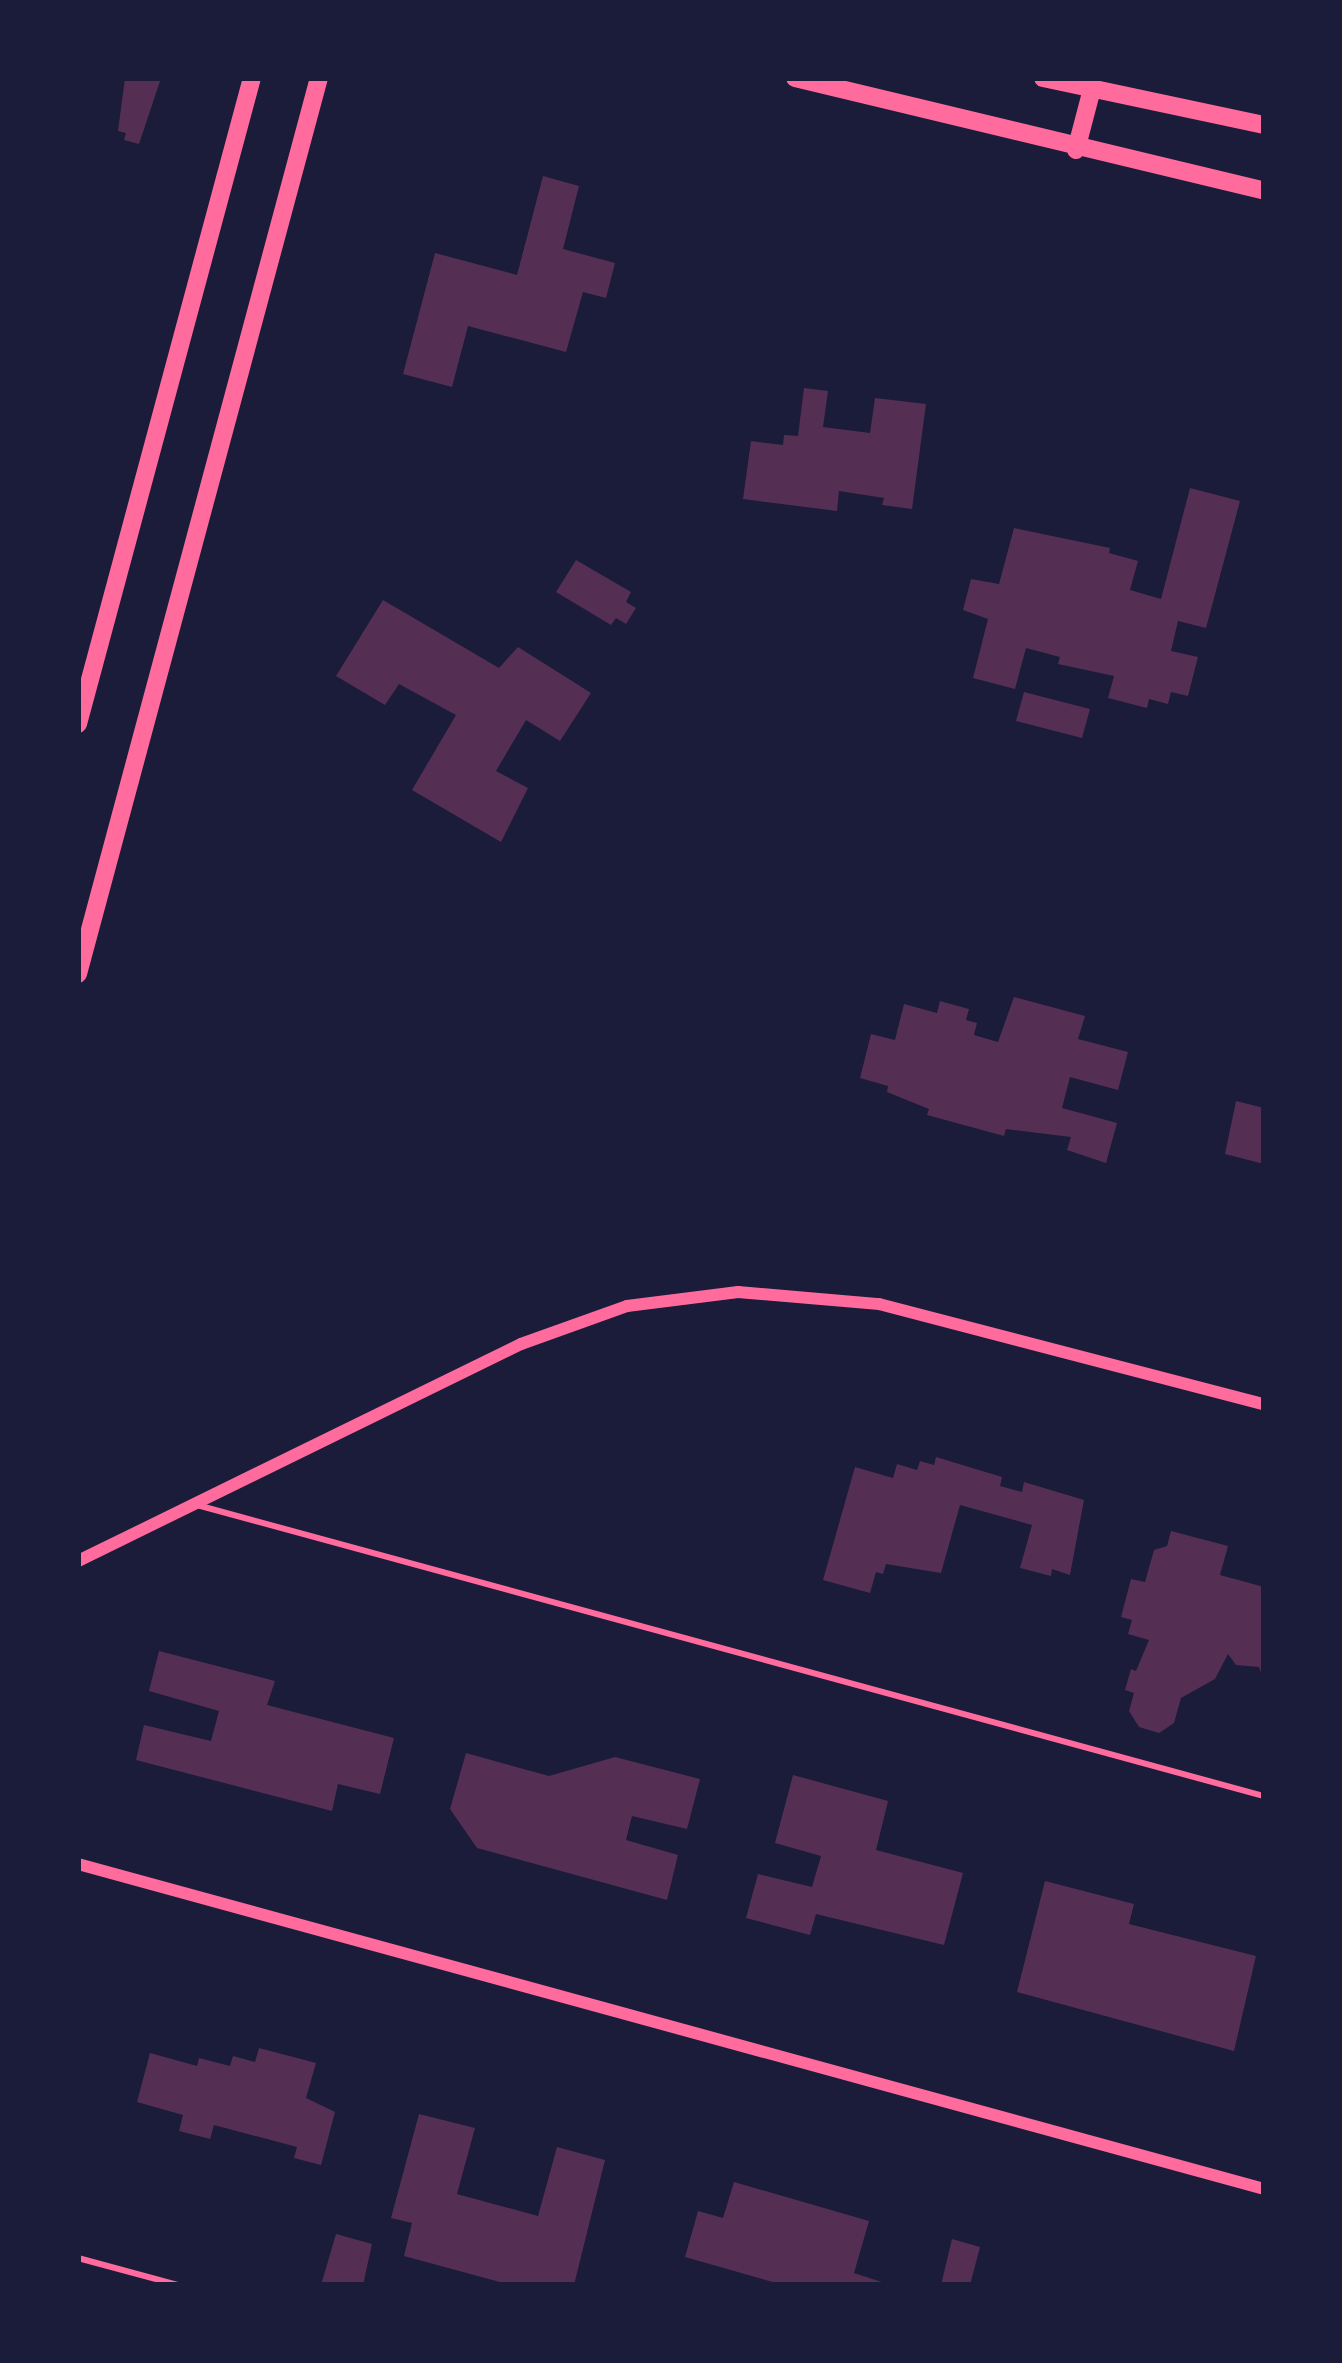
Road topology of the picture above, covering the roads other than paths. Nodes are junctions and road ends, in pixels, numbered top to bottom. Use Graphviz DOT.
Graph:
graph roads {
  1 [pos="252,78"];
  2 [pos="319,78"];
  3 [pos="795,78"];
  4 [pos="1043,78"];
  5 [pos="1092,89"];
  6 [pos="1264,125"];
  7 [pos="1076,150"];
  8 [pos="1264,191"];
  9 [pos="78,724"];
  10 [pos="85,924"];
  11 [pos="78,974"];
  12 [pos="1264,1404"];
  13 [pos="194,1504"];
  14 [pos="78,1561"];
  15 [pos="1264,1796"];
  16 [pos="78,1864"];
  17 [pos="1264,2189"];
  18 [pos="78,2258"];
  19 [pos="178,2285"];
  1 -- 9 [label="main road"];
  2 -- 10 [label="main road"];
  3 -- 7 [label="main road"];
  4 -- 5 [label="main road"];
  5 -- 6 [label="main road"];
  5 -- 7 [label="main road"];
  7 -- 8 [label="main road"];
  10 -- 11 [label="main road"];
  12 -- 13 [label="street"];
  13 -- 14 [label="street"];
  13 -- 15 [label="lane"];
  16 -- 17 [label="street"];
  18 -- 19 [label="lane"];
}
